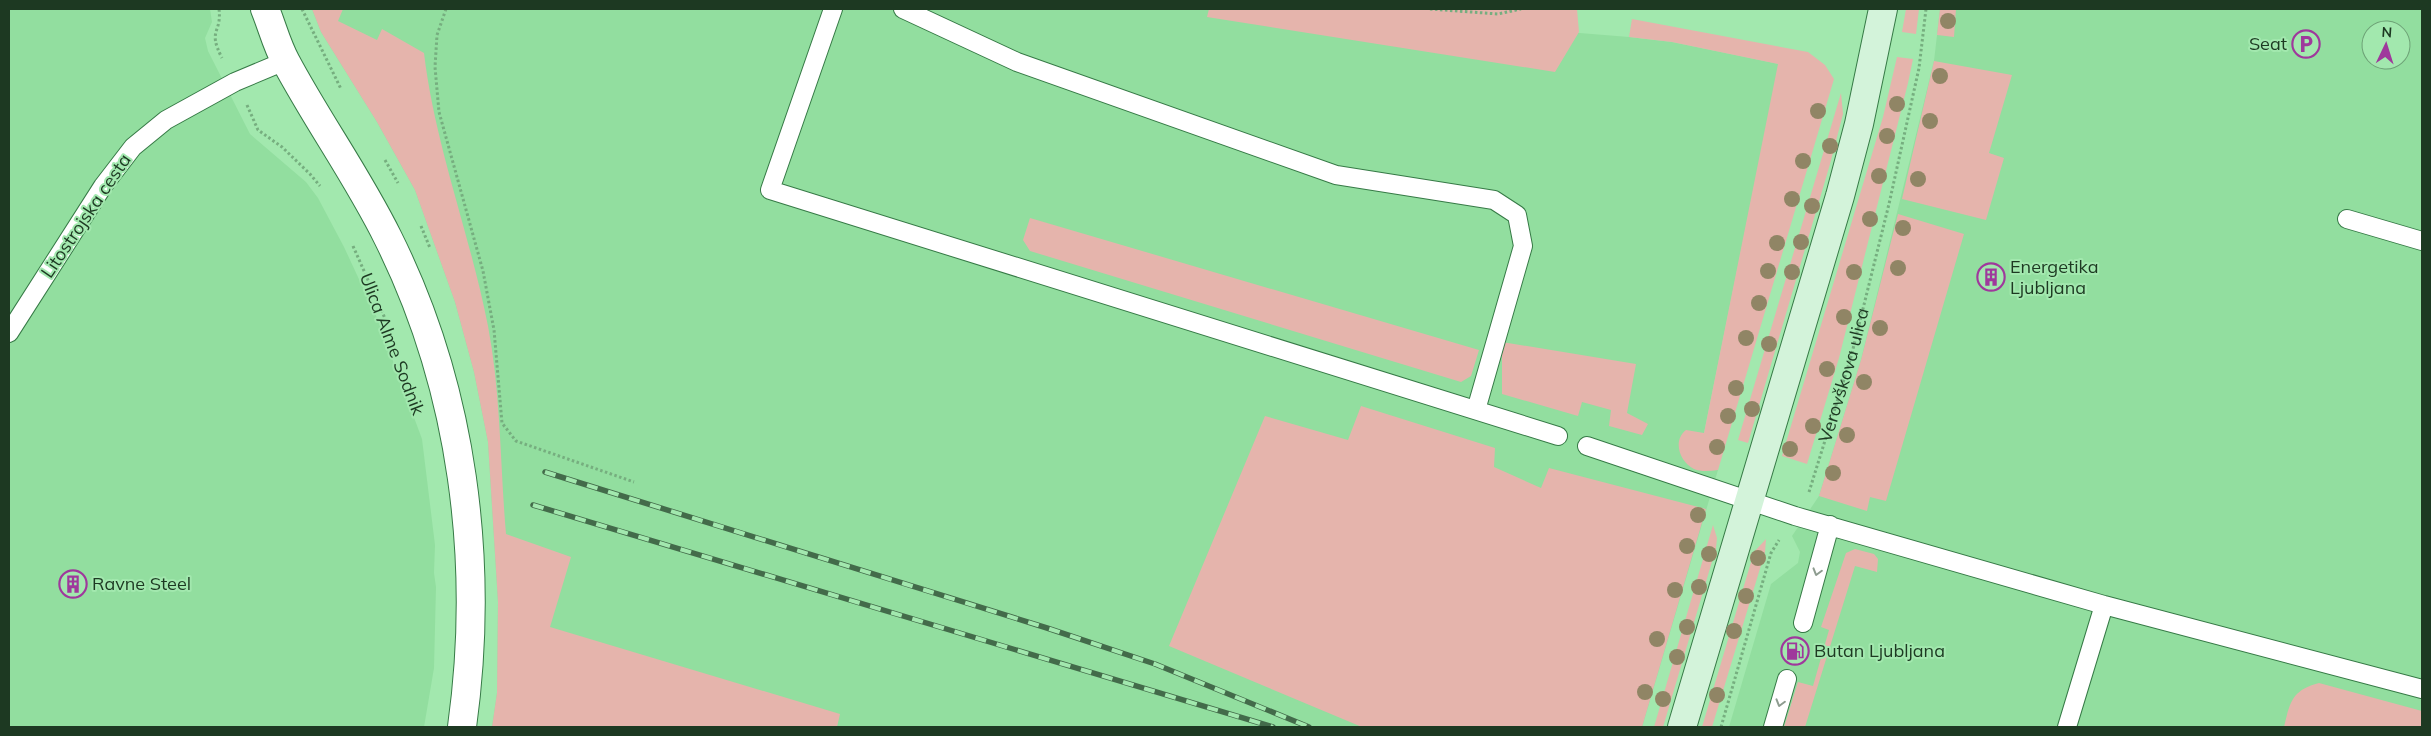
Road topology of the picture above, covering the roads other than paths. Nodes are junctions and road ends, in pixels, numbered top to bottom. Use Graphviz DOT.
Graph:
graph roads {
  1 [pos="265,9"];
  2 [pos="833,9"];
  3 [pos="903,9"];
  4 [pos="1883,9"];
  5 [pos="285,61"];
  6 [pos="2347,219"];
  7 [pos="2422,241"];
  8 [pos="9,333"];
  9 [pos="1476,410"];
  10 [pos="1558,436"];
  11 [pos="1587,446"];
  12 [pos="1750,501"];
  13 [pos="1830,526"];
  14 [pos="2104,604"];
  15 [pos="1803,622"];
  16 [pos="1787,679"];
  17 [pos="2422,689"];
  18 [pos="462,727"];
  19 [pos="1682,727"];
  20 [pos="1773,727"];
  21 [pos="2067,727"];
  1 -- 5 [label="street, Ulica Alme Sodnik"];
  2 -- 9 [label="lane"];
  3 -- 9 [label="lane"];
  4 -- 12 [label="street"];
  5 -- 8 [label="lane, Litostrojska cesta"];
  5 -- 18 [label="street, Ulica Alme Sodnik"];
  6 -- 7 [label="lane"];
  9 -- 10 [label="lane"];
  11 -- 12 [label="lane"];
  12 -- 13 [label="lane"];
  12 -- 19 [label="street"];
  13 -- 14 [label="lane"];
  13 -- 15 [label="lane, one-way"];
  14 -- 17 [label="lane"];
  14 -- 21 [label="lane"];
  16 -- 20 [label="lane, one-way"];
}
